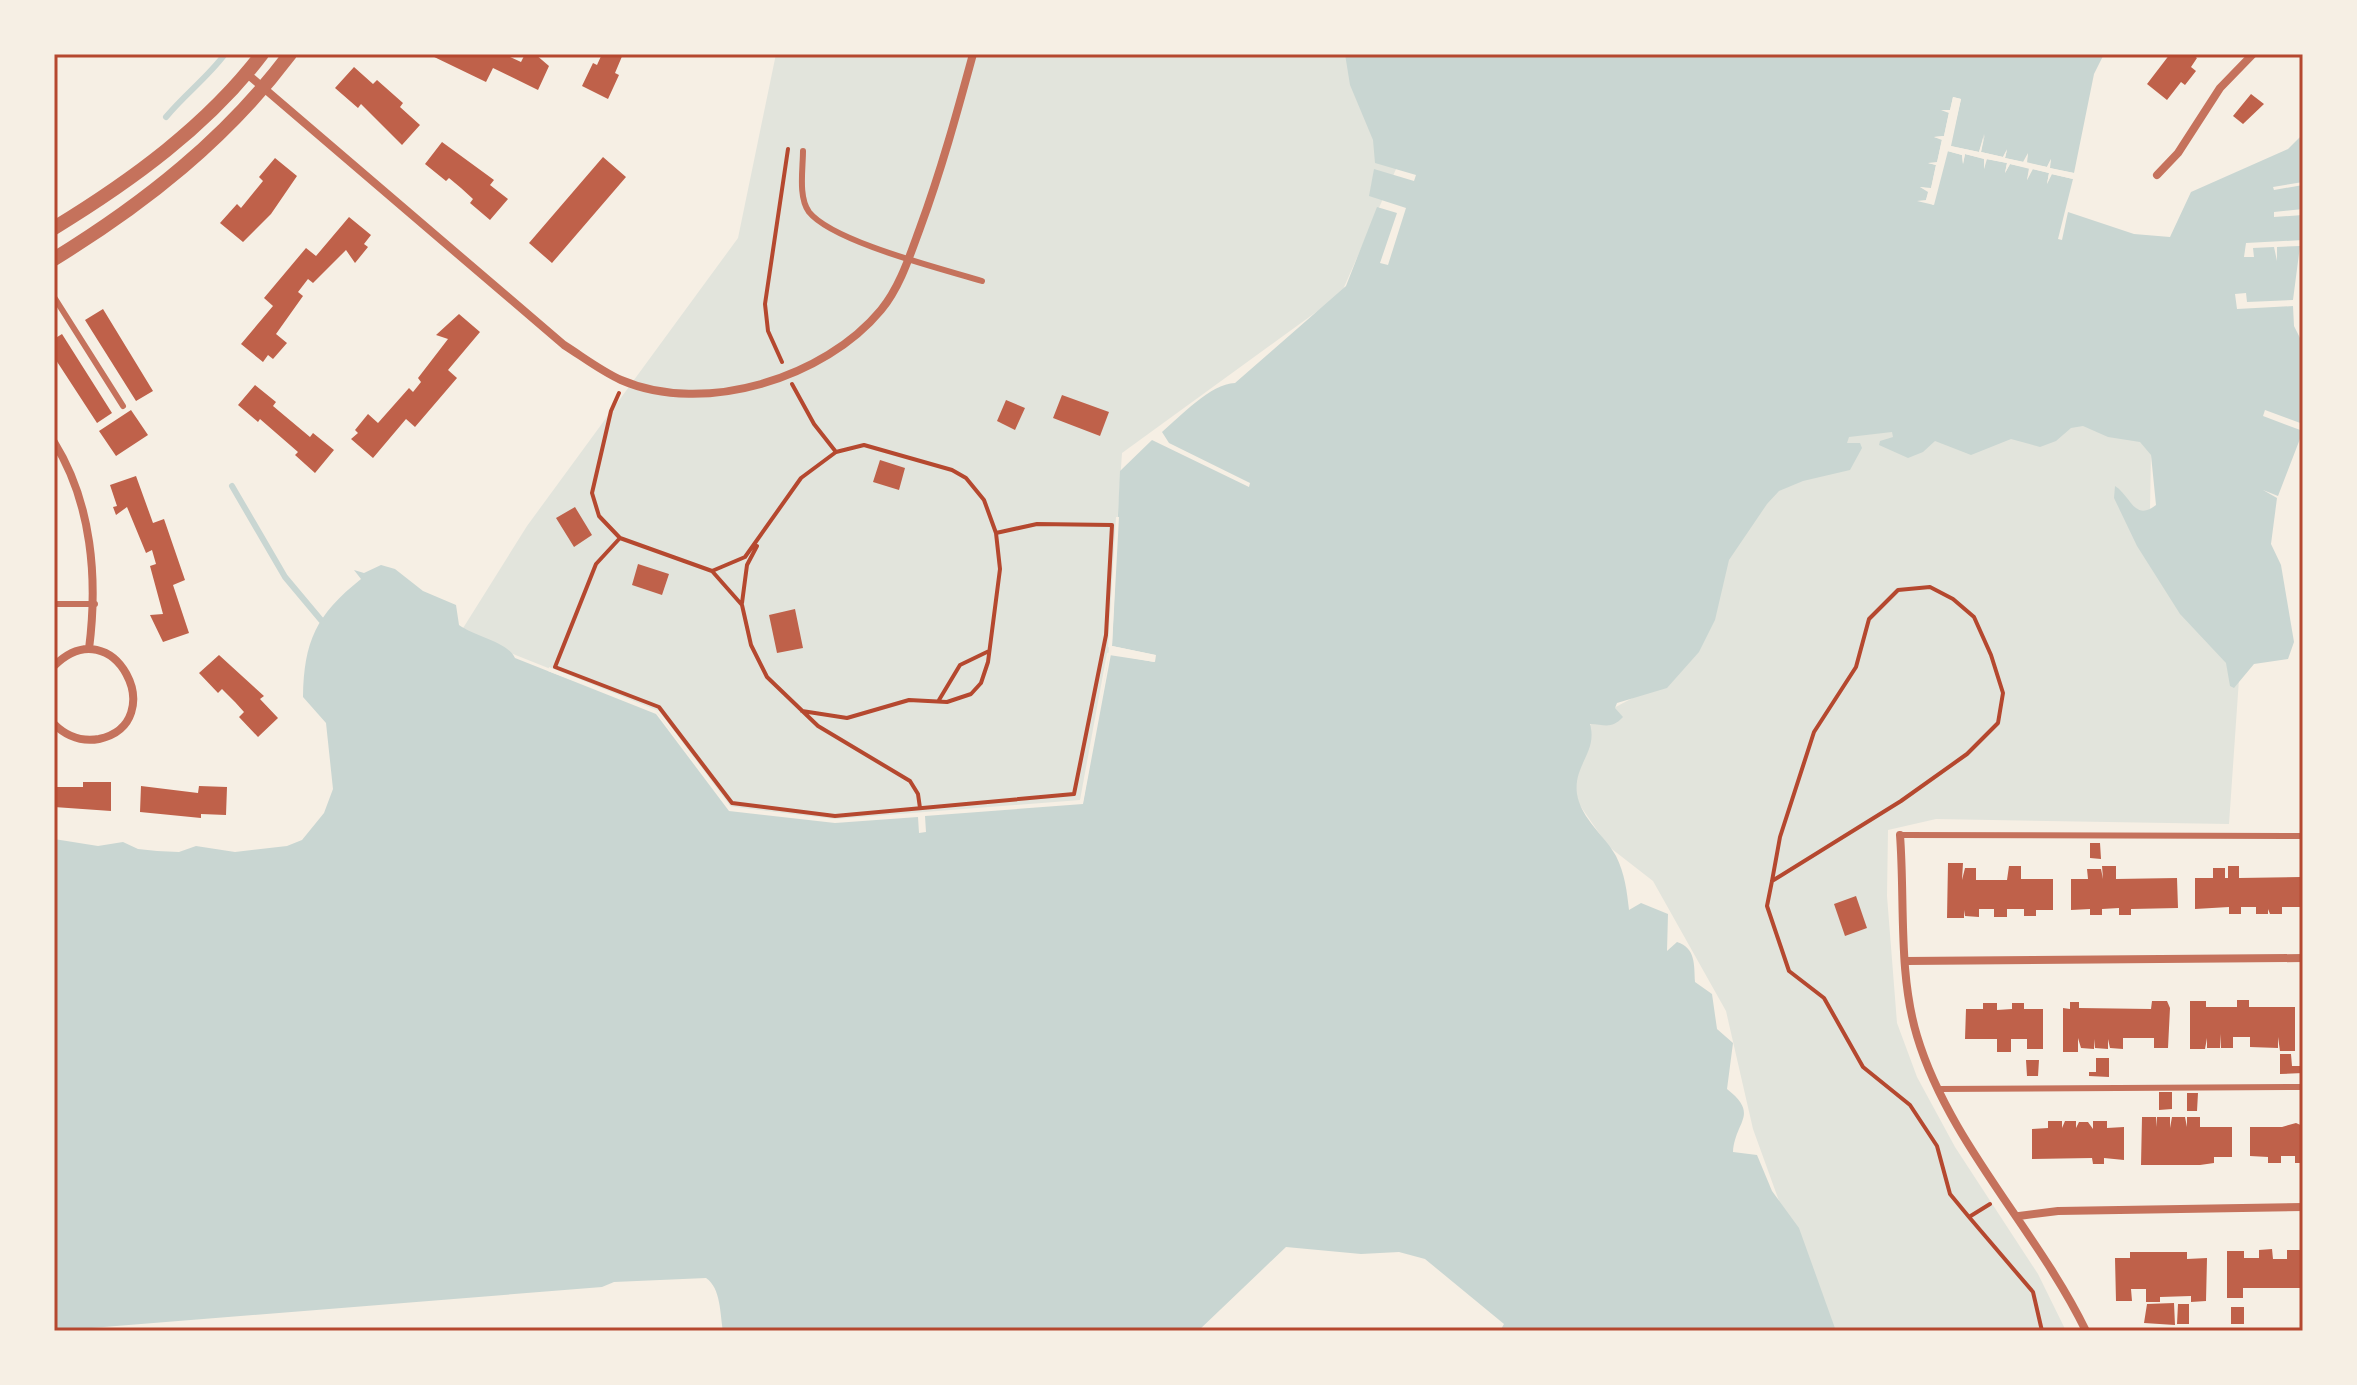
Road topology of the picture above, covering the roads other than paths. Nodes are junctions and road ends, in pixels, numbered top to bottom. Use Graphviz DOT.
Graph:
graph roads {
  1 [pos="262,54"];
  2 [pos="290,54"];
  3 [pos="973,54"];
  4 [pos="2253,54"];
  5 [pos="246,73"];
  6 [pos="264,88"];
  7 [pos="803,151"];
  8 [pos="2157,175"];
  9 [pos="54,228"];
  10 [pos="910,258"];
  11 [pos="54,259"];
  12 [pos="982,281"];
  13 [pos="54,297"];
  14 [pos="123,406"];
  15 [pos="54,442"];
  16 [pos="54,604"];
  17 [pos="95,604"];
  18 [pos="89,649"];
  19 [pos="54,666"];
  20 [pos="54,724"];
  21 [pos="1900,835"];
  22 [pos="2303,836"];
  23 [pos="2303,958"];
  24 [pos="1906,961"];
  25 [pos="2303,1087"];
  26 [pos="1938,1089"];
  27 [pos="2303,1207"];
  28 [pos="2019,1216"];
  29 [pos="2086,1331"];
  1 -- 5 [label="street"];
  2 -- 6 [label="street"];
  3 -- 10 [label="street"];
  4 -- 8 [label="street"];
  5 -- 6 [label="street"];
  5 -- 9 [label="street"];
  6 -- 10 [label="street"];
  6 -- 11 [label="street"];
  7 -- 10 [label="lane"];
  10 -- 12 [label="lane"];
  13 -- 14 [label="lane"];
  15 -- 17 [label="street"];
  16 -- 17 [label="lane"];
  17 -- 18 [label="street"];
  18 -- 19 [label="street"];
  18 -- 20 [label="street"];
  21 -- 22 [label="lane"];
  21 -- 24 [label="street"];
  23 -- 24 [label="street"];
  24 -- 26 [label="street"];
  25 -- 26 [label="lane"];
  26 -- 28 [label="street"];
  27 -- 28 [label="street"];
  28 -- 29 [label="street"];
}
